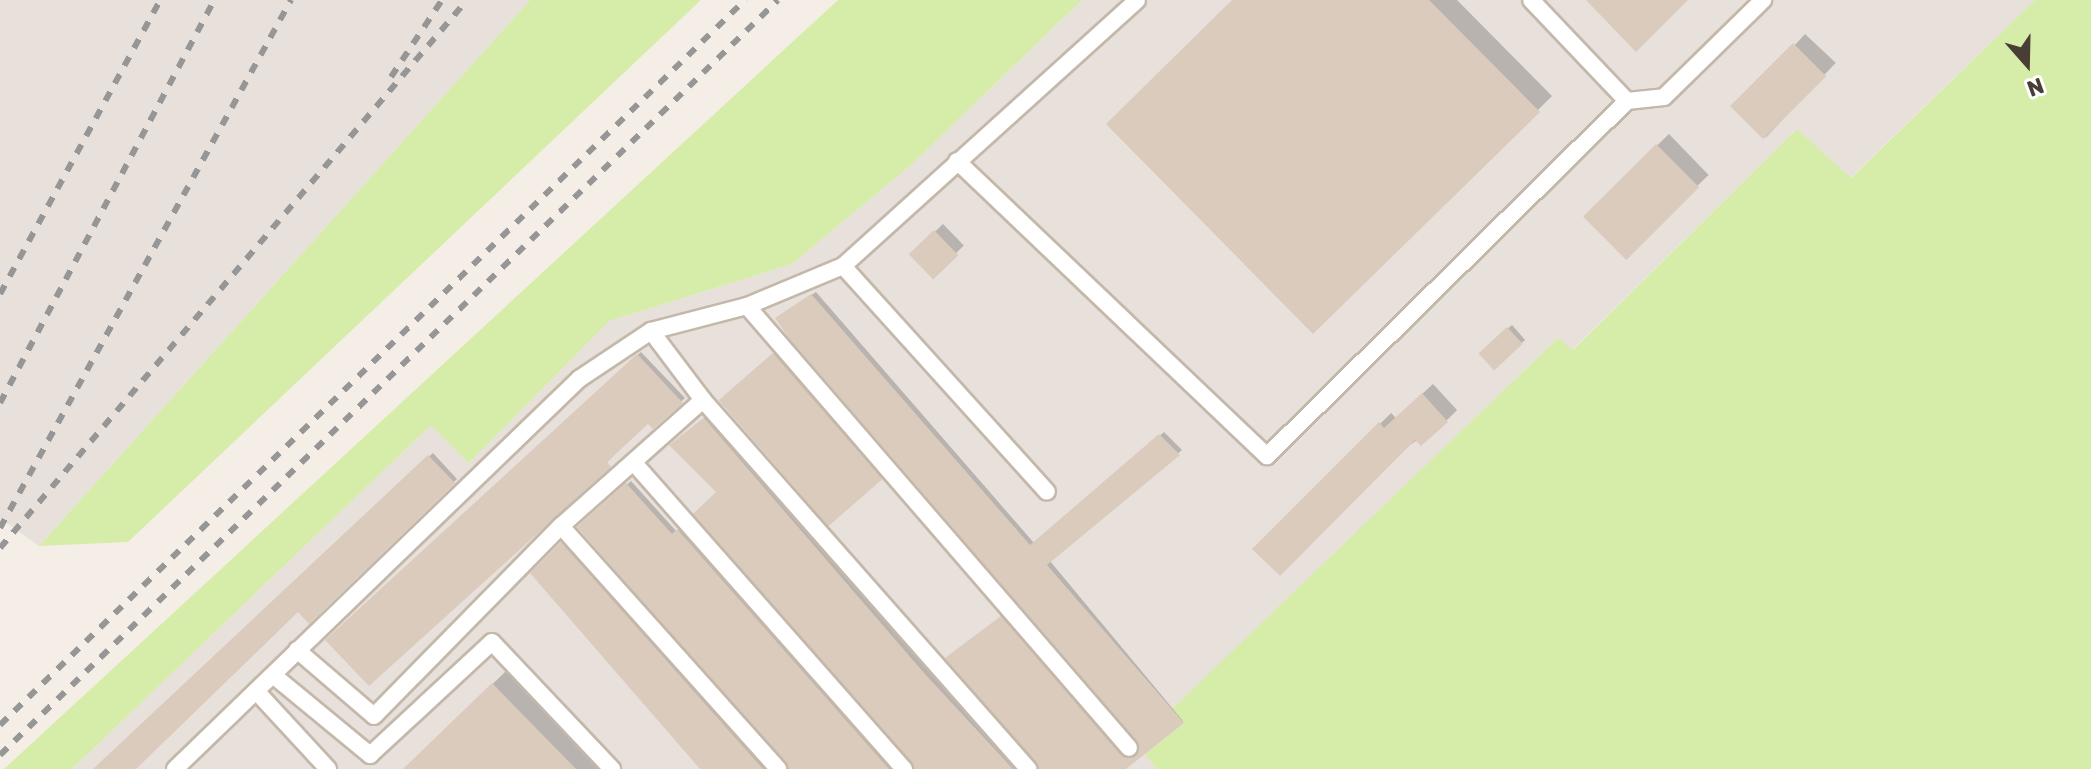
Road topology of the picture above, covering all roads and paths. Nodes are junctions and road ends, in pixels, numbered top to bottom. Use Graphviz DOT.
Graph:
graph roads {
  1 [pos="1137,0"];
  2 [pos="1531,0"];
  3 [pos="1763,0"];
  4 [pos="1627,101"];
  5 [pos="957,161"];
  6 [pos="843,266"];
  7 [pos="747,306"];
  8 [pos="651,331"];
  9 [pos="703,400"];
  10 [pos="635,464"];
  11 [pos="1047,492"];
  12 [pos="561,526"];
  13 [pos="297,650"];
  14 [pos="273,675"];
  15 [pos="257,692"];
  16 [pos="1129,748"];
  17 [pos="175,769"];
  18 [pos="328,769"];
  19 [pos="612,769"];
  20 [pos="778,769"];
  21 [pos="904,769"];
  22 [pos="1028,769"];
  1 -- 5 [label="lane"];
  2 -- 4 [label="lane"];
  3 -- 4 [label="lane"];
  4 -- 5 [label="lane"];
  5 -- 6 [label="lane"];
  6 -- 7 [label="lane"];
  6 -- 11 [label="lane"];
  7 -- 8 [label="lane"];
  7 -- 16 [label="lane"];
  8 -- 9 [label="lane"];
  8 -- 13 [label="lane"];
  9 -- 10 [label="lane"];
  9 -- 22 [label="lane"];
  10 -- 12 [label="lane"];
  10 -- 21 [label="lane"];
  12 -- 13 [label="lane"];
  12 -- 20 [label="lane"];
  13 -- 14 [label="lane"];
  14 -- 15 [label="lane"];
  14 -- 19 [label="lane"];
  15 -- 17 [label="lane"];
  15 -- 18 [label="lane"];
}
